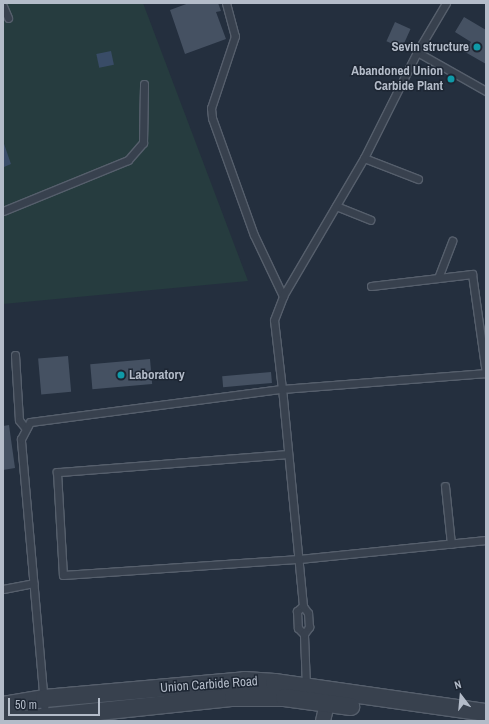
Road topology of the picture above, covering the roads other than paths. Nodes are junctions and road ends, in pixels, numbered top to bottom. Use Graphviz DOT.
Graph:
graph roads {
  1 [pos="226,3"];
  2 [pos="446,3"];
  3 [pos="3,6"];
  4 [pos="8,18"];
  5 [pos="417,52"];
  6 [pos="144,84"];
  7 [pos="486,91"];
  8 [pos="364,158"];
  9 [pos="418,179"];
  10 [pos="336,206"];
  11 [pos="3,211"];
  12 [pos="370,220"];
  13 [pos="452,241"];
  14 [pos="438,278"];
  15 [pos="371,286"];
  16 [pos="283,296"];
  17 [pos="15,354"];
  18 [pos="486,373"];
  19 [pos="282,389"];
  20 [pos="26,429"];
  21 [pos="288,454"];
  22 [pos="445,486"];
  23 [pos="486,540"];
  24 [pos="451,544"];
  25 [pos="299,559"];
  26 [pos="33,583"];
  27 [pos="3,589"];
  28 [pos="303,606"];
  29 [pos="304,634"];
  30 [pos="306,694"];
  31 [pos="44,698"];
  32 [pos="327,703"];
  33 [pos="3,705"];
  34 [pos="486,712"];
  35 [pos="45,715"];
  36 [pos="3,720"];
  37 [pos="323,721"];
  38 [pos="480,721"];
  1 -- 16 [label="lane"];
  2 -- 5 [label="lane"];
  3 -- 4 [label="lane"];
  5 -- 7 [label="lane"];
  5 -- 8 [label="lane"];
  6 -- 11 [label="lane"];
  8 -- 9 [label="lane"];
  8 -- 10 [label="lane"];
  10 -- 12 [label="lane"];
  10 -- 16 [label="lane"];
  13 -- 14 [label="lane"];
  14 -- 15 [label="lane"];
  14 -- 18 [label="lane"];
  16 -- 19 [label="lane"];
  17 -- 20 [label="lane"];
  18 -- 19 [label="lane"];
  19 -- 20 [label="lane"];
  19 -- 21 [label="lane"];
  20 -- 26 [label="lane"];
  21 -- 25 [label="lane"];
  21 -- 25 [label="lane"];
  22 -- 24 [label="lane"];
  23 -- 24 [label="lane"];
  24 -- 25 [label="lane"];
  25 -- 28 [label="lane"];
  26 -- 27 [label="lane"];
  26 -- 31 [label="lane"];
  28 -- 29 [label="lane"];
  28 -- 29 [label="lane"];
  29 -- 30 [label="lane"];
  30 -- 31 [label="street, Union Carbide Road"];
  30 -- 32 [label="street, Union Carbide Road"];
  30 -- 34 [label="street, Union Carbide Road"];
  30 -- 35 [label="street, Union Carbide Road"];
  31 -- 33 [label="street, Union Carbide Road"];
  31 -- 35 [label="lane"];
  32 -- 37 [label="street"];
  32 -- 38 [label="street, Union Carbide Road"];
  35 -- 36 [label="street, Union Carbide Road"];
}
